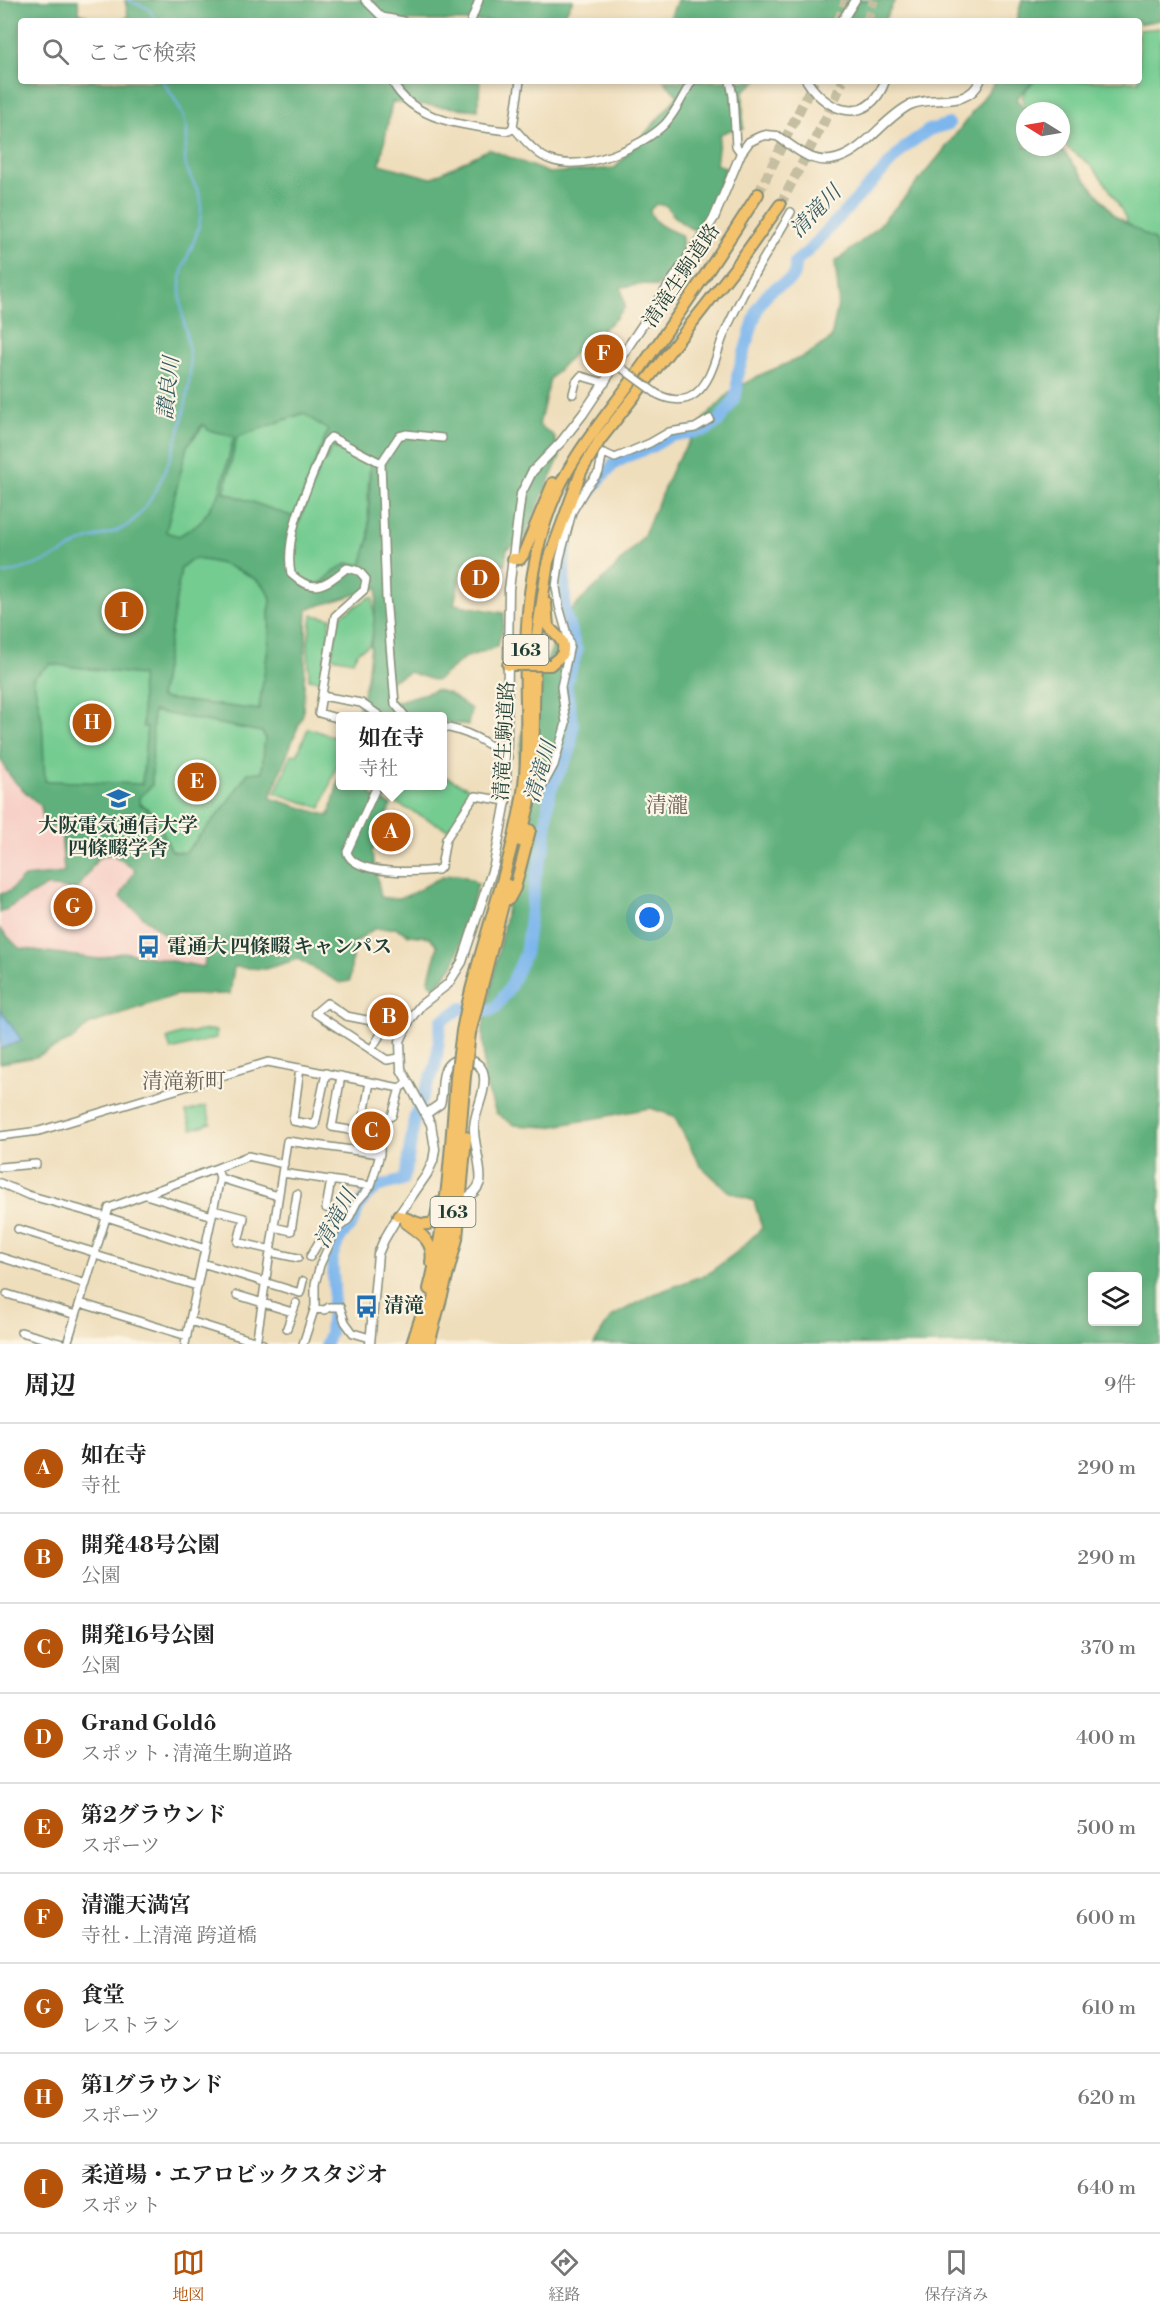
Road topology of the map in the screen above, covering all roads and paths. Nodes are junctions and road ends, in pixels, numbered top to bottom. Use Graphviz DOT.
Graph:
graph roads {
  1 [pos="364,0"];
  2 [pos="479,0"];
  3 [pos="855,0"];
  4 [pos="383,18"];
  5 [pos="472,18"];
  6 [pos="844,18"];
  7 [pos="394,84"];
  8 [pos="520,84"];
  9 [pos="690,84"];
  10 [pos="731,84"];
  11 [pos="810,84"];
  12 [pos="884,84"];
  13 [pos="978,84"];
  14 [pos="513,127"];
  15 [pos="741,153"];
  16 [pos="758,194"];
  17 [pos="780,205"];
  18 [pos="791,212"];
  19 [pos="620,367"];
  20 [pos="604,383"];
  21 [pos="573,394"];
  22 [pos="710,419"];
  23 [pos="442,438"];
  24 [pos="588,440"];
  25 [pos="381,463"];
  26 [pos="556,535"];
  27 [pos="513,559"];
  28 [pos="546,601"];
  29 [pos="553,632"];
  30 [pos="542,642"];
  31 [pos="508,665"];
  32 [pos="322,696"];
  33 [pos="374,712"];
  34 [pos="401,712"];
  35 [pos="336,718"];
  36 [pos="447,728"];
  37 [pos="508,757"];
  38 [pos="538,786"];
  39 [pos="375,790"];
  40 [pos="506,801"];
  41 [pos="499,919"];
  42 [pos="387,1024"];
  43 [pos="403,1032"];
  44 [pos="466,1032"];
  45 [pos="371,1050"];
  46 [pos="399,1058"];
  47 [pos="300,1068"];
  48 [pos="326,1073"];
  49 [pos="341,1076"];
  50 [pos="460,1076"];
  51 [pos="369,1082"];
  52 [pos="406,1087"];
  53 [pos="462,1092"];
  54 [pos="425,1112"];
  55 [pos="453,1119"];
  56 [pos="0,1136"];
  57 [pos="380,1154"];
  58 [pos="36,1164"];
  59 [pos="284,1164"];
  60 [pos="0,1167"];
  61 [pos="217,1168"];
  62 [pos="282,1173"];
  63 [pos="220,1178"];
  64 [pos="331,1180"];
  65 [pos="0,1183"];
  66 [pos="464,1184"];
  67 [pos="371,1186"];
  68 [pos="476,1189"];
  69 [pos="297,1194"];
  70 [pos="145,1195"];
  71 [pos="278,1196"];
  72 [pos="461,1202"];
  73 [pos="212,1213"];
  74 [pos="398,1216"];
  75 [pos="107,1217"];
  76 [pos="348,1220"];
  77 [pos="274,1227"];
  78 [pos="18,1229"];
  79 [pos="336,1230"];
  80 [pos="205,1248"];
  81 [pos="271,1251"];
  82 [pos="95,1254"];
  83 [pos="0,1257"];
  84 [pos="310,1257"];
  85 [pos="298,1258"];
  86 [pos="202,1263"];
  87 [pos="303,1281"];
  88 [pos="266,1282"];
  89 [pos="86,1284"];
  90 [pos="198,1286"];
  91 [pos="7,1294"];
  92 [pos="237,1295"];
  93 [pos="80,1303"];
  94 [pos="262,1303"];
  95 [pos="296,1303"];
  96 [pos="314,1309"];
  97 [pos="292,1312"];
  98 [pos="76,1314"];
  99 [pos="190,1321"];
  100 [pos="419,1321"];
  101 [pos="287,1328"];
  102 [pos="21,1332"];
  103 [pos="186,1340"];
  104 [pos="370,1341"];
  105 [pos="258,1343"];
  106 [pos="65,1344"];
  107 [pos="303,1344"];
  108 [pos="412,1344"];
  109 [pos="420,1344"];
  110 [pos="429,1344"];
  1 -- 4 [label="street"];
  2 -- 5 [label="street"];
  3 -- 6 [label="street"];
  7 -- 14 [label="street"];
  8 -- 14 [label="street"];
  9 -- 14 [label="street"];
  10 -- 15 [label="street"];
  11 -- 12 [label="street"];
  13 -- 15 [label="street"];
  15 -- 19 [label="street"];
  16 -- 24 [label="highway, 清滝生駒道路 / 163"];
  17 -- 26 [label="highway, 清滝生駒道路 / 163"];
  18 -- 19 [label="street, bridge"];
  19 -- 20 [label="street"];
  20 -- 21 [label="street"];
  20 -- 27 [label="street"];
  22 -- 38 [label="street"];
  23 -- 25 [label="street"];
  24 -- 27 [label="highway, 163"];
  24 -- 44 [label="highway, 清滝生駒道路 / 163"];
  25 -- 32 [label="street"];
  25 -- 34 [label="street"];
  26 -- 28 [label="highway"];
  26 -- 41 [label="highway, 清滝生駒道路 / 163"];
  27 -- 31 [label="street"];
  28 -- 29 [label="highway"];
  28 -- 30 [label="highway"];
  29 -- 30 [label="highway"];
  29 -- 31 [label="highway, bridge"];
  30 -- 38 [label="highway"];
  31 -- 37 [label="street"];
  32 -- 33 [label="street"];
  32 -- 35 [label="street"];
  36 -- 37 [label="street"];
  37 -- 40 [label="street"];
  38 -- 41 [label="highway"];
  39 -- 40 [label="street"];
  40 -- 43 [label="street"];
  41 -- 44 [label="highway, 清滝生駒道路 / 163"];
  42 -- 43 [label="street"];
  42 -- 45 [label="street"];
  42 -- 45 [label="street"];
  43 -- 46 [label="street"];
  44 -- 50 [label="highway, 清滝生駒道路 / 163, bridge"];
  45 -- 46 [label="street"];
  46 -- 52 [label="street"];
  47 -- 48 [label="street"];
  47 -- 48 [label="street"];
  47 -- 56 [label="street"];
  48 -- 49 [label="street"];
  49 -- 51 [label="street"];
  49 -- 51 [label="street"];
  50 -- 53 [label="highway, 清滝生駒道路 / 163"];
  50 -- 55 [label="highway, 清滝生駒道路 / 163"];
  51 -- 52 [label="street"];
  52 -- 54 [label="street"];
  52 -- 57 [label="street"];
  53 -- 66 [label="highway"];
  53 -- 109 [label="highway, 清滝生駒道路 / 163"];
  54 -- 68 [label="street"];
  54 -- 74 [label="street"];
  55 -- 74 [label="highway"];
  55 -- 100 [label="highway, 清滝生駒道路 / 163"];
  57 -- 59 [label="street"];
  57 -- 67 [label="street"];
  58 -- 60 [label="street"];
  59 -- 61 [label="street"];
  59 -- 62 [label="street"];
  61 -- 63 [label="street"];
  61 -- 70 [label="street"];
  62 -- 64 [label="street"];
  62 -- 71 [label="street"];
  63 -- 71 [label="street"];
  63 -- 73 [label="street"];
  64 -- 67 [label="street"];
  64 -- 76 [label="street"];
  65 -- 75 [label="street"];
  66 -- 68 [label="street"];
  66 -- 72 [label="highway"];
  67 -- 76 [label="street"];
  68 -- 72 [label="street"];
  69 -- 77 [label="street"];
  70 -- 73 [label="street"];
  70 -- 75 [label="street"];
  71 -- 77 [label="street"];
  72 -- 110 [label="highway"];
  73 -- 80 [label="street"];
  73 -- 81 [label="street"];
  74 -- 100 [label="highway"];
  74 -- 104 [label="street"];
  75 -- 80 [label="street"];
  75 -- 82 [label="street"];
  76 -- 79 [label="street"];
  77 -- 81 [label="street"];
  78 -- 82 [label="street"];
  79 -- 84 [label="street"];
  79 -- 96 [label="street"];
  80 -- 86 [label="street"];
  81 -- 85 [label="street"];
  81 -- 88 [label="street"];
  82 -- 89 [label="street"];
  82 -- 90 [label="street"];
  83 -- 89 [label="street"];
  86 -- 88 [label="street"];
  86 -- 90 [label="street"];
  87 -- 88 [label="street"];
  88 -- 94 [label="street"];
  89 -- 93 [label="street"];
  90 -- 99 [label="street"];
  91 -- 98 [label="street"];
  92 -- 94 [label="street"];
  93 -- 98 [label="street"];
  93 -- 103 [label="street"];
  94 -- 97 [label="street"];
  94 -- 105 [label="street"];
  95 -- 97 [label="street"];
  96 -- 104 [label="street"];
  96 -- 107 [label="street"];
  97 -- 101 [label="street"];
  98 -- 106 [label="street"];
  99 -- 103 [label="street"];
  99 -- 105 [label="street"];
  100 -- 108 [label="highway, 清滝生駒道路 / 163"];
  102 -- 106 [label="street"];
}
